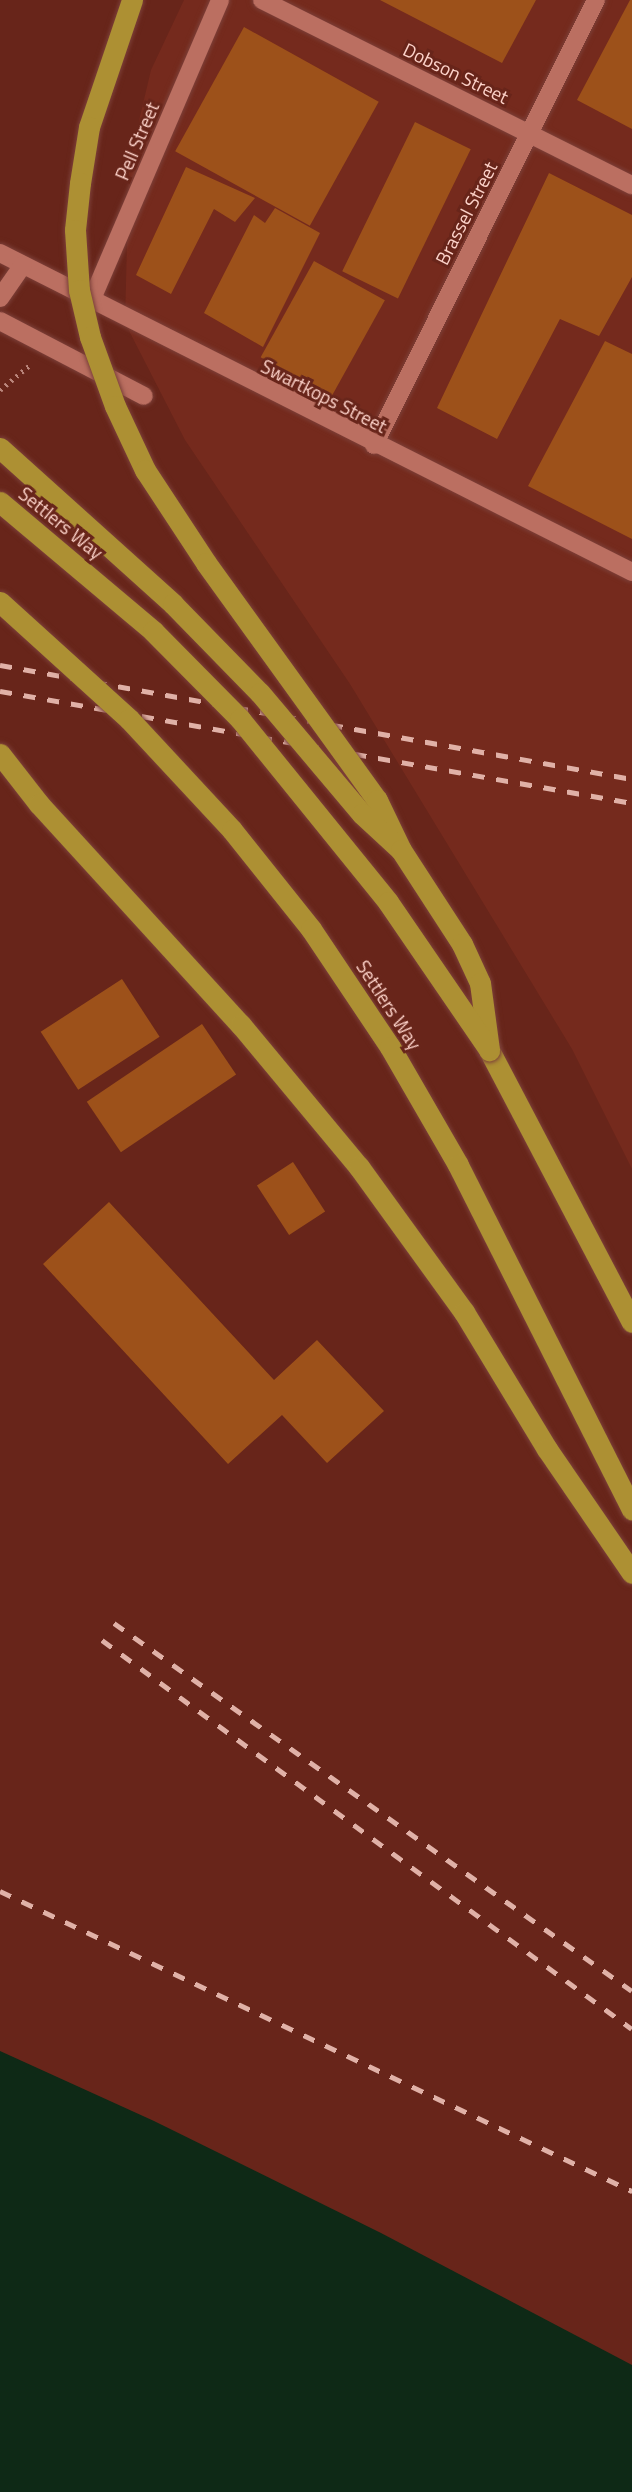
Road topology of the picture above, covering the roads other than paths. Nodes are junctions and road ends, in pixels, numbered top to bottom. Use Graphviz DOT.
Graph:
graph roads {
  1 [pos="132,0"];
  2 [pos="220,0"];
  3 [pos="262,0"];
  4 [pos="596,0"];
  5 [pos="530,133"];
  6 [pos="632,185"];
  7 [pos="0,253"];
  8 [pos="23,265"];
  9 [pos="0,298"];
  10 [pos="92,299"];
  11 [pos="0,321"];
  12 [pos="144,397"];
  13 [pos="374,445"];
  14 [pos="0,448"];
  15 [pos="0,502"];
  16 [pos="632,572"];
  17 [pos="0,602"];
  18 [pos="0,754"];
  19 [pos="401,850"];
  20 [pos="489,1050"];
  21 [pos="632,1322"];
  22 [pos="632,1510"];
  23 [pos="632,1573"];
  1 -- 19 [label="highway, bridge"];
  2 -- 10 [label="street, Pell Street"];
  3 -- 5 [label="street, Dobson Street"];
  4 -- 5 [label="street, Brassel Street"];
  5 -- 6 [label="street, Dobson Street"];
  5 -- 13 [label="street, Brassel Street"];
  7 -- 8 [label="street, Swartkops Street"];
  8 -- 9 [label="street"];
  8 -- 10 [label="street, Swartkops Street"];
  10 -- 13 [label="street, Swartkops Street"];
  11 -- 12 [label="street"];
  13 -- 16 [label="street, Swartkops Street"];
  14 -- 19 [label="highway, bridge"];
  15 -- 20 [label="highway, Settlers Way, bridge"];
  17 -- 22 [label="highway, Settlers Way, bridge"];
  18 -- 23 [label="highway"];
  19 -- 20 [label="highway, bridge"];
  20 -- 21 [label="highway, Settlers Way"];
}
